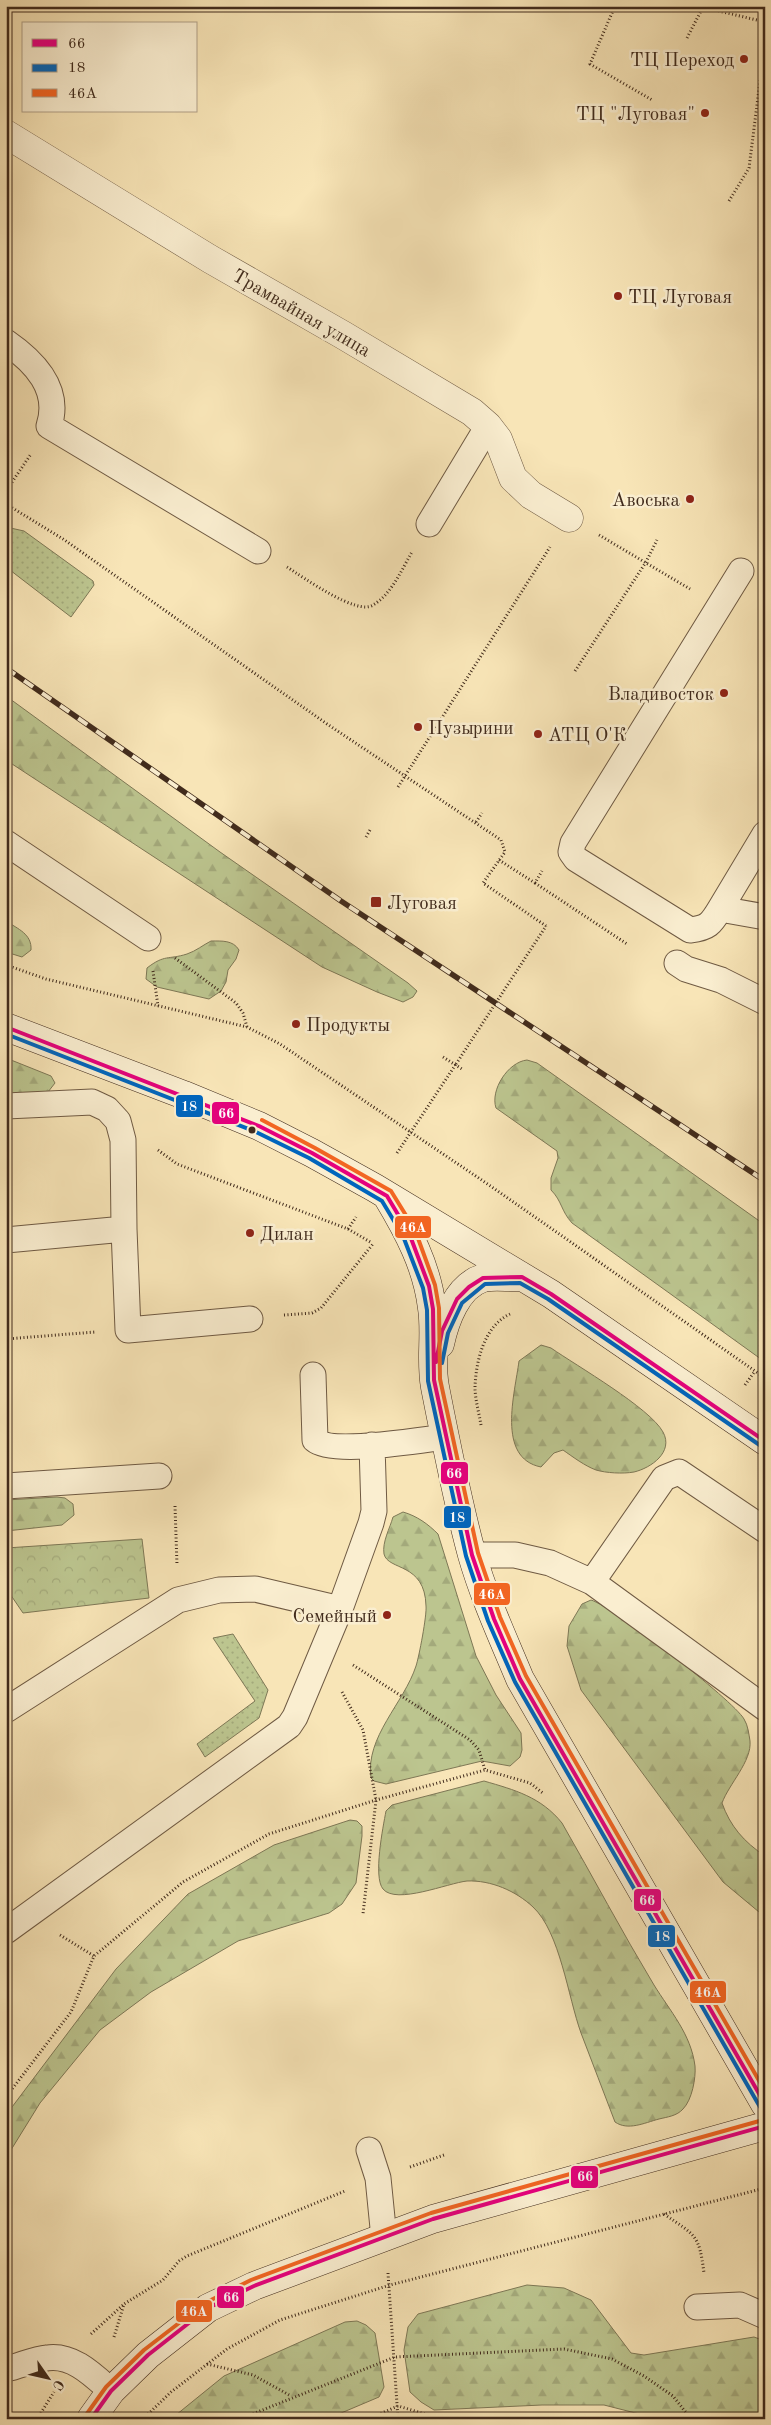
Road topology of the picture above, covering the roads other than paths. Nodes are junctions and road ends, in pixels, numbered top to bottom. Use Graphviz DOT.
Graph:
graph roads {
  1 [pos="6,134"];
  2 [pos="6,342"];
  3 [pos="488,426"];
  4 [pos="569,518"];
  5 [pos="429,524"];
  6 [pos="258,551"];
  7 [pos="741,571"];
  8 [pos="765,834"];
  9 [pos="6,843"];
  10 [pos="720,909"];
  11 [pos="765,916"];
  12 [pos="148,938"];
  13 [pos="677,963"];
  14 [pos="765,1002"];
  15 [pos="6,1027"];
  16 [pos="6,1106"];
  17 [pos="387,1196"];
  18 [pos="124,1229"];
  19 [pos="6,1240"];
  20 [pos="522,1277"];
  21 [pos="250,1319"];
  22 [pos="434,1372"];
  23 [pos="313,1375"];
  24 [pos="445,1437"];
  25 [pos="765,1441"];
  26 [pos="372,1446"];
  27 [pos="159,1476"];
  28 [pos="6,1486"];
  29 [pos="765,1530"];
  30 [pos="472,1555"];
  31 [pos="592,1582"];
  32 [pos="340,1609"];
  33 [pos="765,1708"];
  34 [pos="6,1710"];
  35 [pos="6,1931"];
  36 [pos="765,2104"];
  37 [pos="765,2126"];
  38 [pos="369,2150"];
  39 [pos="384,2238"];
  40 [pos="703,2307"];
  41 [pos="765,2316"];
  42 [pos="6,2369"];
  43 [pos="111,2391"];
  44 [pos="92,2419"];
  1 -- 3 [label="main road, Трамвайная улица"];
  2 -- 6 [label="lane"];
  3 -- 4 [label="main road, Трамвайная улица"];
  3 -- 5 [label="lane"];
  7 -- 10 [label="lane"];
  8 -- 10 [label="lane"];
  9 -- 12 [label="lane"];
  10 -- 11 [label="lane"];
  13 -- 14 [label="lane"];
  15 -- 17 [label="main road"];
  16 -- 18 [label="lane"];
  17 -- 20 [label="main road"];
  17 -- 22 [label="main road"];
  18 -- 19 [label="lane"];
  18 -- 21 [label="lane"];
  20 -- 22 [label="main road"];
  20 -- 25 [label="main road"];
  22 -- 24 [label="main road"];
  23 -- 26 [label="lane"];
  24 -- 26 [label="lane"];
  24 -- 30 [label="main road"];
  26 -- 32 [label="lane"];
  27 -- 28 [label="lane"];
  29 -- 31 [label="lane"];
  30 -- 31 [label="lane"];
  30 -- 36 [label="main road"];
  31 -- 33 [label="lane"];
  32 -- 34 [label="lane"];
  32 -- 35 [label="lane"];
  37 -- 39 [label="main road"];
  38 -- 39 [label="lane"];
  39 -- 43 [label="main road"];
  40 -- 41 [label="lane"];
  42 -- 43 [label="lane"];
  43 -- 44 [label="main road"];
}
